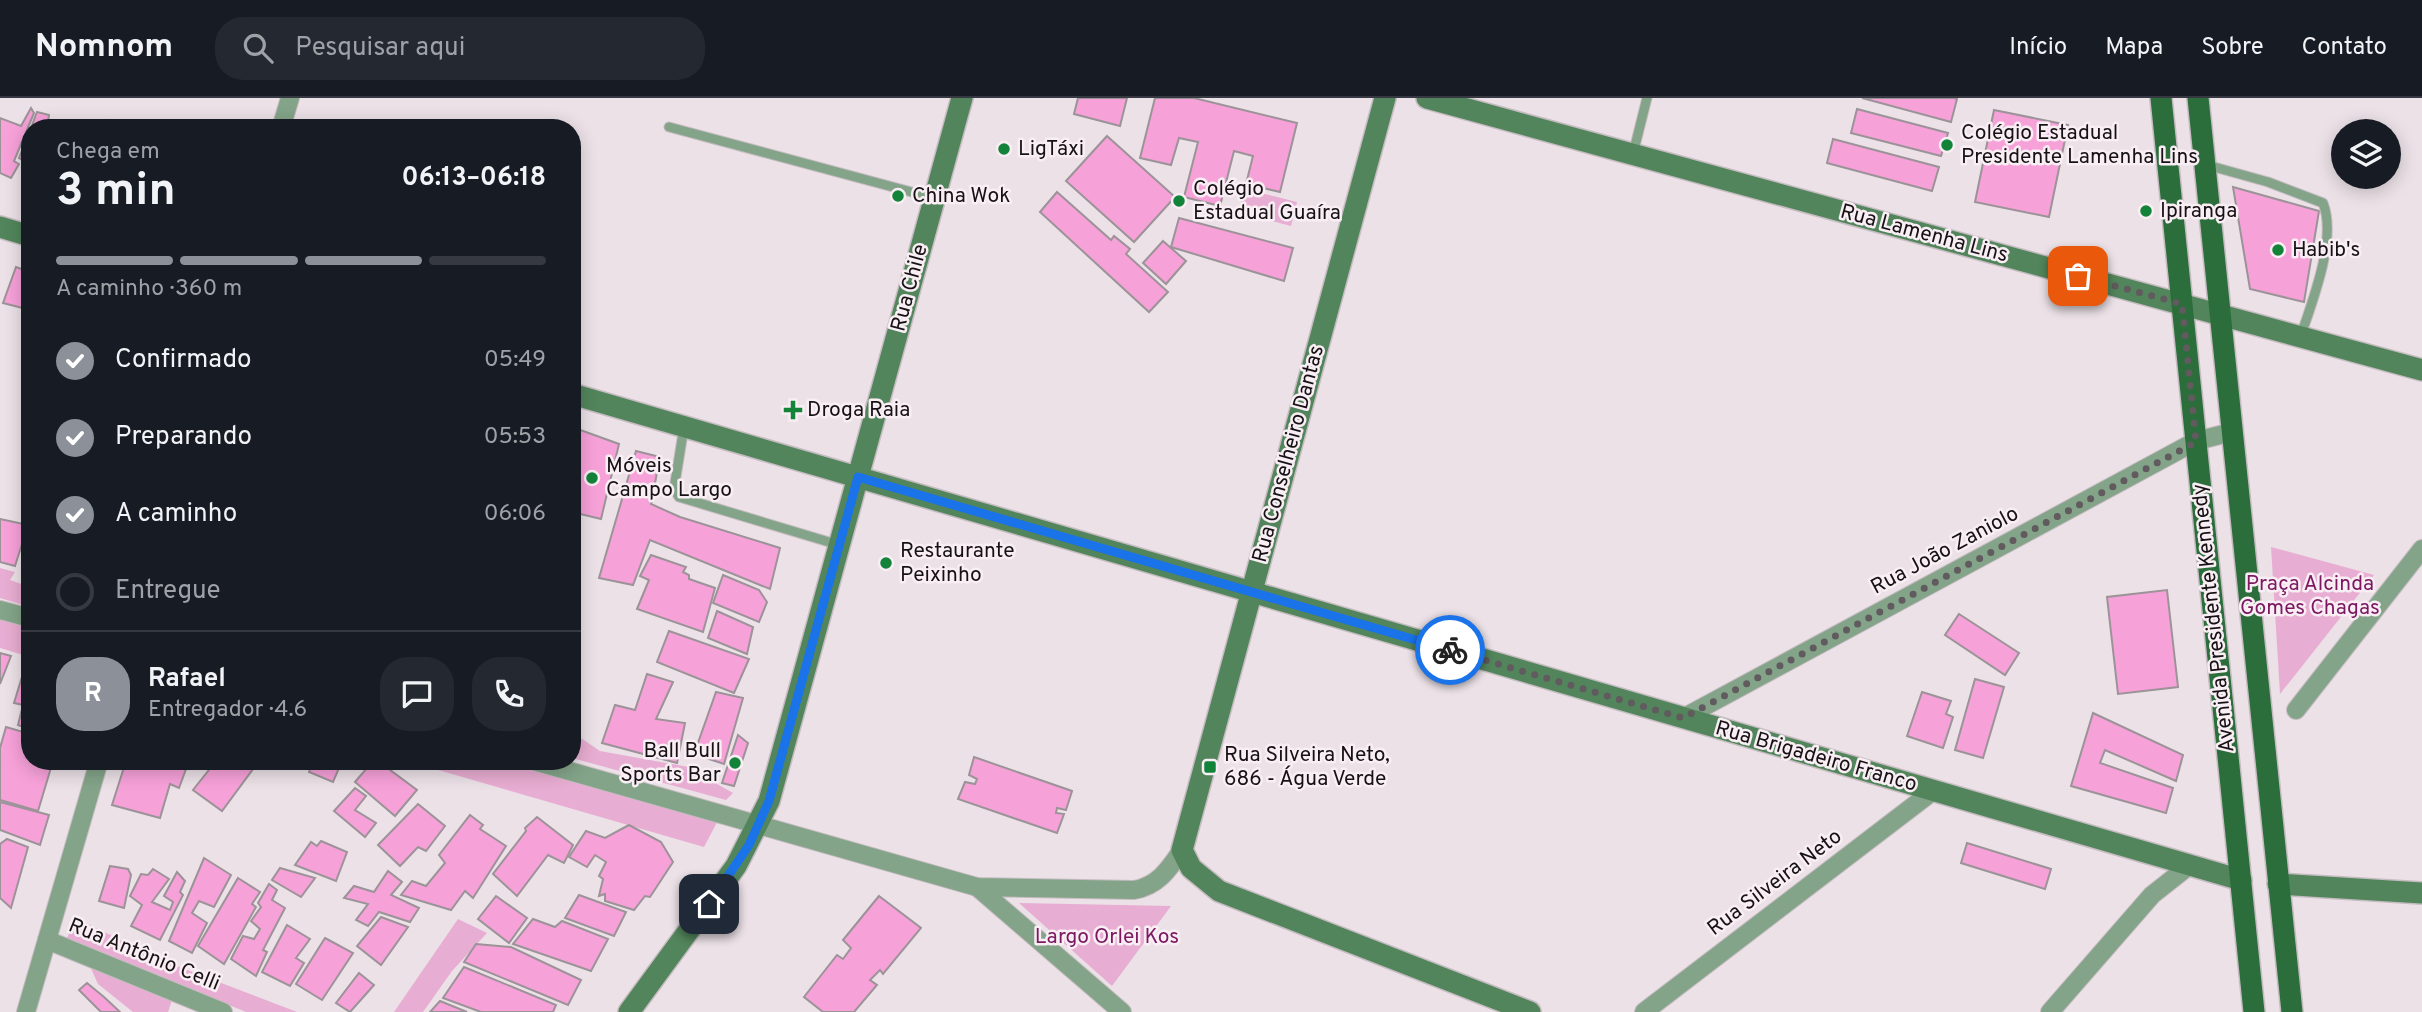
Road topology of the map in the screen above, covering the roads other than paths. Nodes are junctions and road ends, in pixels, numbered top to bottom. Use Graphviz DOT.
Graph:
graph roads {
  1 [pos="290,98"];
  2 [pos="961,98"];
  3 [pos="1385,98"];
  4 [pos="1427,98"];
  5 [pos="1647,98"];
  6 [pos="2161,98"];
  7 [pos="2199,98"];
  8 [pos="284,119"];
  9 [pos="669,127"];
  10 [pos="1633,154"];
  11 [pos="2205,165"];
  12 [pos="934,198"];
  13 [pos="0,227"];
  14 [pos="21,233"];
  15 [pos="2182,304"];
  16 [pos="2221,315"];
  17 [pos="2300,336"];
  18 [pos="2422,370"];
  19 [pos="581,397"];
  20 [pos="684,427"];
  21 [pos="2232,432"];
  22 [pos="2196,442"];
  23 [pos="858,477"];
  24 [pos="840,545"];
  25 [pos="2422,549"];
  26 [pos="1252,592"];
  27 [pos="0,610"];
  28 [pos="21,616"];
  29 [pos="2296,710"];
  30 [pos="1683,718"];
  31 [pos="96,770"];
  32 [pos="566,770"];
  33 [pos="1933,791"];
  34 [pos="759,825"];
  35 [pos="1182,850"];
  36 [pos="2190,865"];
  37 [pos="2241,880"];
  38 [pos="2278,884"];
  39 [pos="976,887"];
  40 [pos="2422,893"];
  41 [pos="47,940"];
  42 [pos="26,1012"];
  43 [pos="223,1012"];
  44 [pos="629,1012"];
  45 [pos="1122,1012"];
  46 [pos="1530,1012"];
  47 [pos="1644,1012"];
  48 [pos="2050,1012"];
  49 [pos="2254,1012"];
  50 [pos="2291,1012"];
  1 -- 8 [label="street"];
  2 -- 12 [label="main road, Rua Chile"];
  3 -- 26 [label="main road, Rua Conselheiro Dantas"];
  4 -- 10 [label="main road, Rua Lamenha Lins"];
  5 -- 10 [label="lane"];
  6 -- 15 [label="main road, Avenida Presidente Kennedy"];
  7 -- 11 [label="main road, Avenida Presidente Kennedy"];
  9 -- 12 [label="lane"];
  10 -- 15 [label="main road, Rua Lamenha Lins"];
  11 -- 16 [label="main road, Avenida Presidente Kennedy"];
  11 -- 17 [label="lane"];
  12 -- 23 [label="main road, Rua Chile"];
  13 -- 14 [label="main road"];
  15 -- 16 [label="main road, Rua Lamenha Lins"];
  15 -- 22 [label="main road, Avenida Presidente Kennedy"];
  16 -- 17 [label="main road, Rua Lamenha Lins"];
  16 -- 21 [label="main road, Avenida Presidente Kennedy"];
  17 -- 18 [label="main road, Rua Lamenha Lins"];
  19 -- 20 [label="main road, Rua Brigadeiro Franco"];
  20 -- 23 [label="main road, Rua Brigadeiro Franco"];
  20 -- 24 [label="lane"];
  21 -- 22 [label="street, Rua João Zaniolo"];
  21 -- 38 [label="main road, Avenida Presidente Kennedy"];
  22 -- 30 [label="street, Rua João Zaniolo"];
  22 -- 37 [label="main road, Avenida Presidente Kennedy"];
  23 -- 24 [label="main road, Rua Chile"];
  23 -- 26 [label="main road, Rua Brigadeiro Franco"];
  24 -- 34 [label="main road, Rua Chile"];
  25 -- 29 [label="street"];
  26 -- 30 [label="main road, Rua Brigadeiro Franco"];
  26 -- 35 [label="main road, Rua Conselheiro Dantas"];
  27 -- 28 [label="street"];
  30 -- 33 [label="main road, Rua Brigadeiro Franco"];
  31 -- 41 [label="street"];
  32 -- 34 [label="street"];
  33 -- 36 [label="main road, Rua Brigadeiro Franco"];
  33 -- 47 [label="street, Rua Silveira Neto"];
  34 -- 39 [label="street"];
  34 -- 44 [label="main road, Rua Chile"];
  35 -- 39 [label="street"];
  35 -- 46 [label="main road"];
  36 -- 37 [label="main road, Rua Brigadeiro Franco"];
  36 -- 48 [label="street"];
  37 -- 38 [label="main road, Rua Brigadeiro Franco"];
  37 -- 49 [label="main road, Avenida Presidente Kennedy"];
  38 -- 40 [label="main road, Rua Brigadeiro Franco"];
  38 -- 50 [label="main road, Avenida Presidente Kennedy"];
  39 -- 45 [label="street"];
  41 -- 42 [label="street"];
  41 -- 43 [label="street, Rua Antônio Celli"];
}
